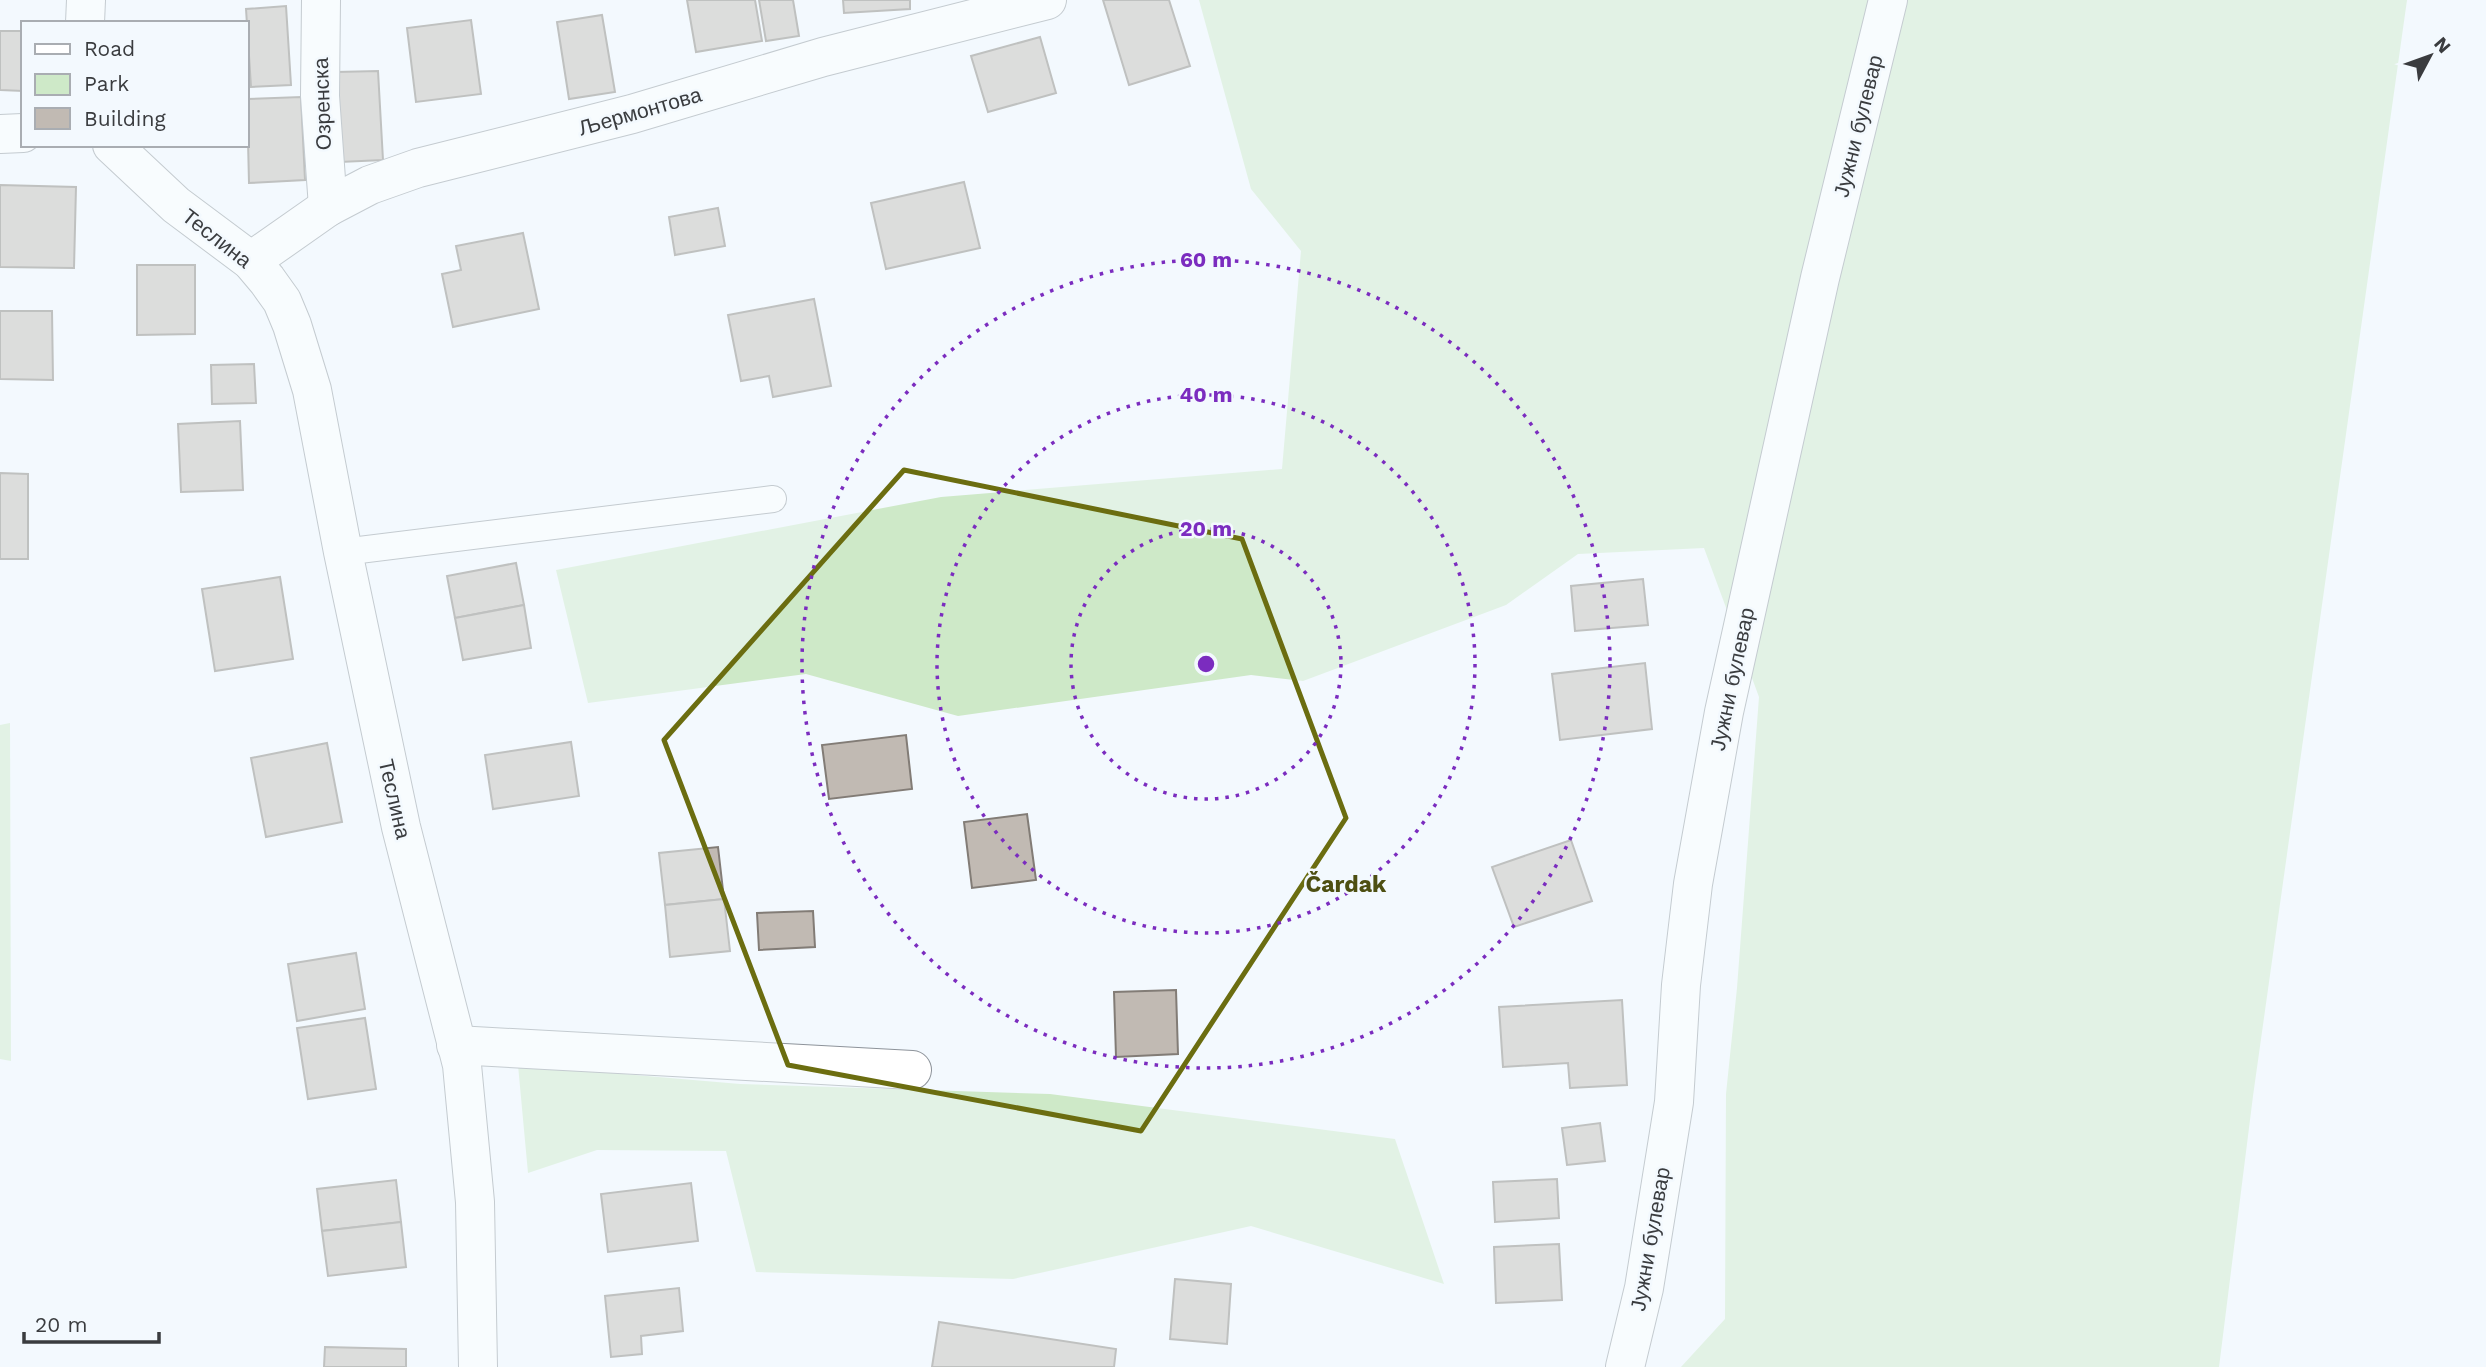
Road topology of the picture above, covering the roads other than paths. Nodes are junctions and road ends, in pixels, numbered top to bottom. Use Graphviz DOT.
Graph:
graph roads {
  1 [pos="86,0"];
  2 [pos="321,0"];
  3 [pos="1047,0"];
  4 [pos="1888,0"];
  5 [pos="85,21"];
  6 [pos="21,133"];
  7 [pos="0,134"];
  8 [pos="114,147"];
  9 [pos="328,207"];
  10 [pos="250,261"];
  11 [pos="774,499"];
  12 [pos="343,552"];
  13 [pos="456,1045"];
  14 [pos="912,1070"];
  15 [pos="478,1367"];
  16 [pos="1625,1367"];
  1 -- 5 [label="street"];
  2 -- 9 [label="street, Озренска"];
  3 -- 9 [label="street, Љермонтова"];
  4 -- 16 [label="street, Јужни булевар"];
  6 -- 7 [label="street"];
  8 -- 10 [label="street, Теслина"];
  9 -- 10 [label="street, Љермонтова"];
  10 -- 12 [label="street, Теслина"];
  11 -- 12 [label="lane"];
  12 -- 13 [label="street, Теслина"];
  13 -- 14 [label="street"];
  13 -- 15 [label="street, Теслина"];
}
